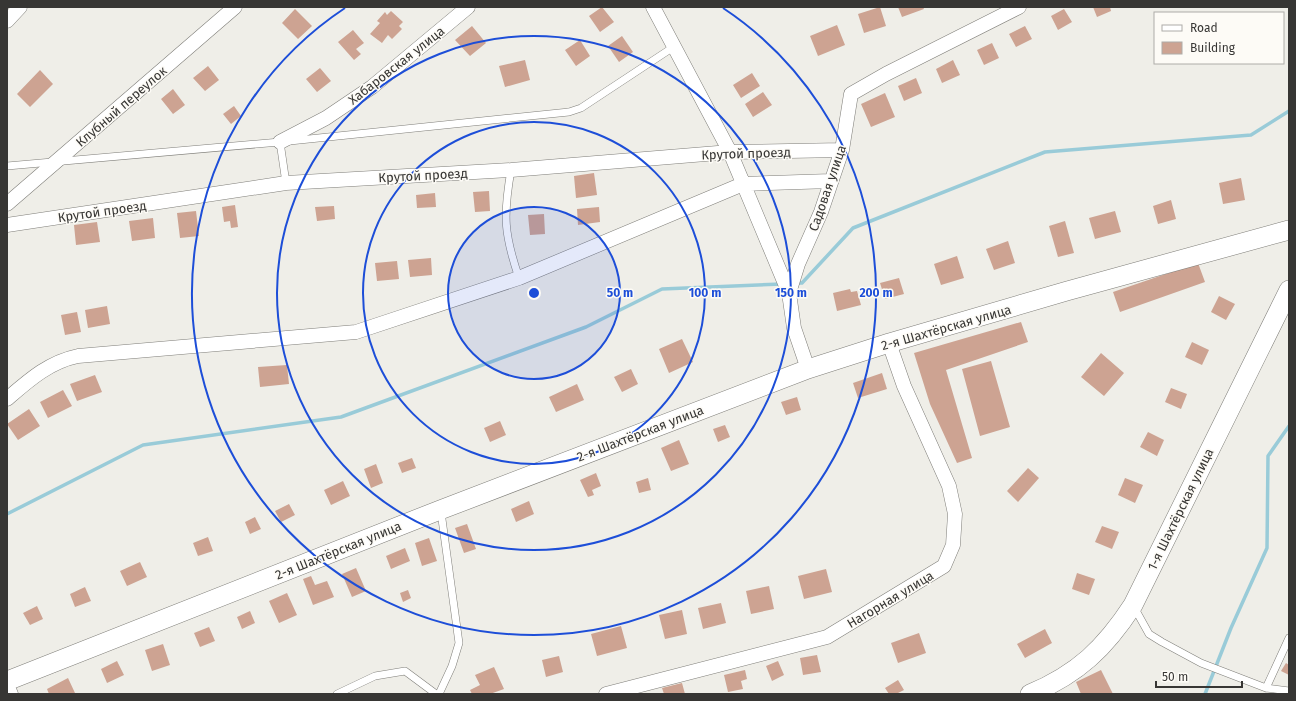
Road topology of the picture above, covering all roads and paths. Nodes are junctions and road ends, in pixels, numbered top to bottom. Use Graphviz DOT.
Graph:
graph roads {
  1 [pos="20,7"];
  2 [pos="235,7"];
  3 [pos="468,7"];
  4 [pos="654,7"];
  5 [pos="1018,7"];
  6 [pos="7,21"];
  7 [pos="675,46"];
  8 [pos="280,142"];
  9 [pos="842,150"];
  10 [pos="730,152"];
  11 [pos="56,162"];
  12 [pos="7,166"];
  13 [pos="511,170"];
  14 [pos="831,181"];
  15 [pos="286,183"];
  16 [pos="743,184"];
  17 [pos="7,204"];
  18 [pos="7,225"];
  19 [pos="1289,230"];
  20 [pos="519,278"];
  21 [pos="1289,290"];
  22 [pos="789,293"];
  23 [pos="889,343"];
  24 [pos="808,369"];
  25 [pos="7,398"];
  26 [pos="440,510"];
  27 [pos="1133,605"];
  28 [pos="1289,638"];
  29 [pos="7,681"];
  30 [pos="7,685"];
  31 [pos="1266,688"];
  32 [pos="1289,691"];
  33 [pos="11,694"];
  34 [pos="337,694"];
  35 [pos="437,694"];
  36 [pos="606,694"];
  37 [pos="1030,694"];
  1 -- 6 [label="street"];
  2 -- 11 [label="street, Клубный переулок"];
  3 -- 8 [label="street, Хабаровская улица"];
  4 -- 7 [label="street"];
  5 -- 9 [label="street, Садовая улица"];
  7 -- 8 [label="lane"];
  7 -- 10 [label="street"];
  8 -- 11 [label="lane"];
  8 -- 15 [label="lane"];
  9 -- 10 [label="street, Крутой проезд"];
  9 -- 14 [label="street, Садовая улица"];
  10 -- 13 [label="street, Крутой проезд"];
  10 -- 16 [label="street"];
  11 -- 12 [label="lane"];
  11 -- 17 [label="street, Клубный переулок"];
  13 -- 15 [label="street, Крутой проезд"];
  13 -- 20 [label="lane"];
  14 -- 16 [label="street"];
  14 -- 22 [label="street, Садовая улица"];
  15 -- 18 [label="street, Крутой проезд"];
  16 -- 20 [label="street"];
  16 -- 22 [label="street"];
  19 -- 23 [label="main road, 2-я Шахтёрская улица"];
  20 -- 25 [label="street"];
  21 -- 27 [label="main road, 1-я Шахтёрская улица"];
  22 -- 24 [label="street, Садовая улица"];
  23 -- 24 [label="main road, 2-я Шахтёрская улица"];
  23 -- 36 [label="street, Нагорная улица"];
  24 -- 26 [label="main road, 2-я Шахтёрская улица"];
  26 -- 29 [label="main road, 2-я Шахтёрская улица"];
  26 -- 35 [label="lane"];
  27 -- 31 [label="lane"];
  27 -- 37 [label="main road, 1-я Шахтёрская улица"];
  28 -- 31 [label="lane"];
  30 -- 33 [label="street"];
  31 -- 32 [label="lane"];
  34 -- 35 [label="lane"];
}
